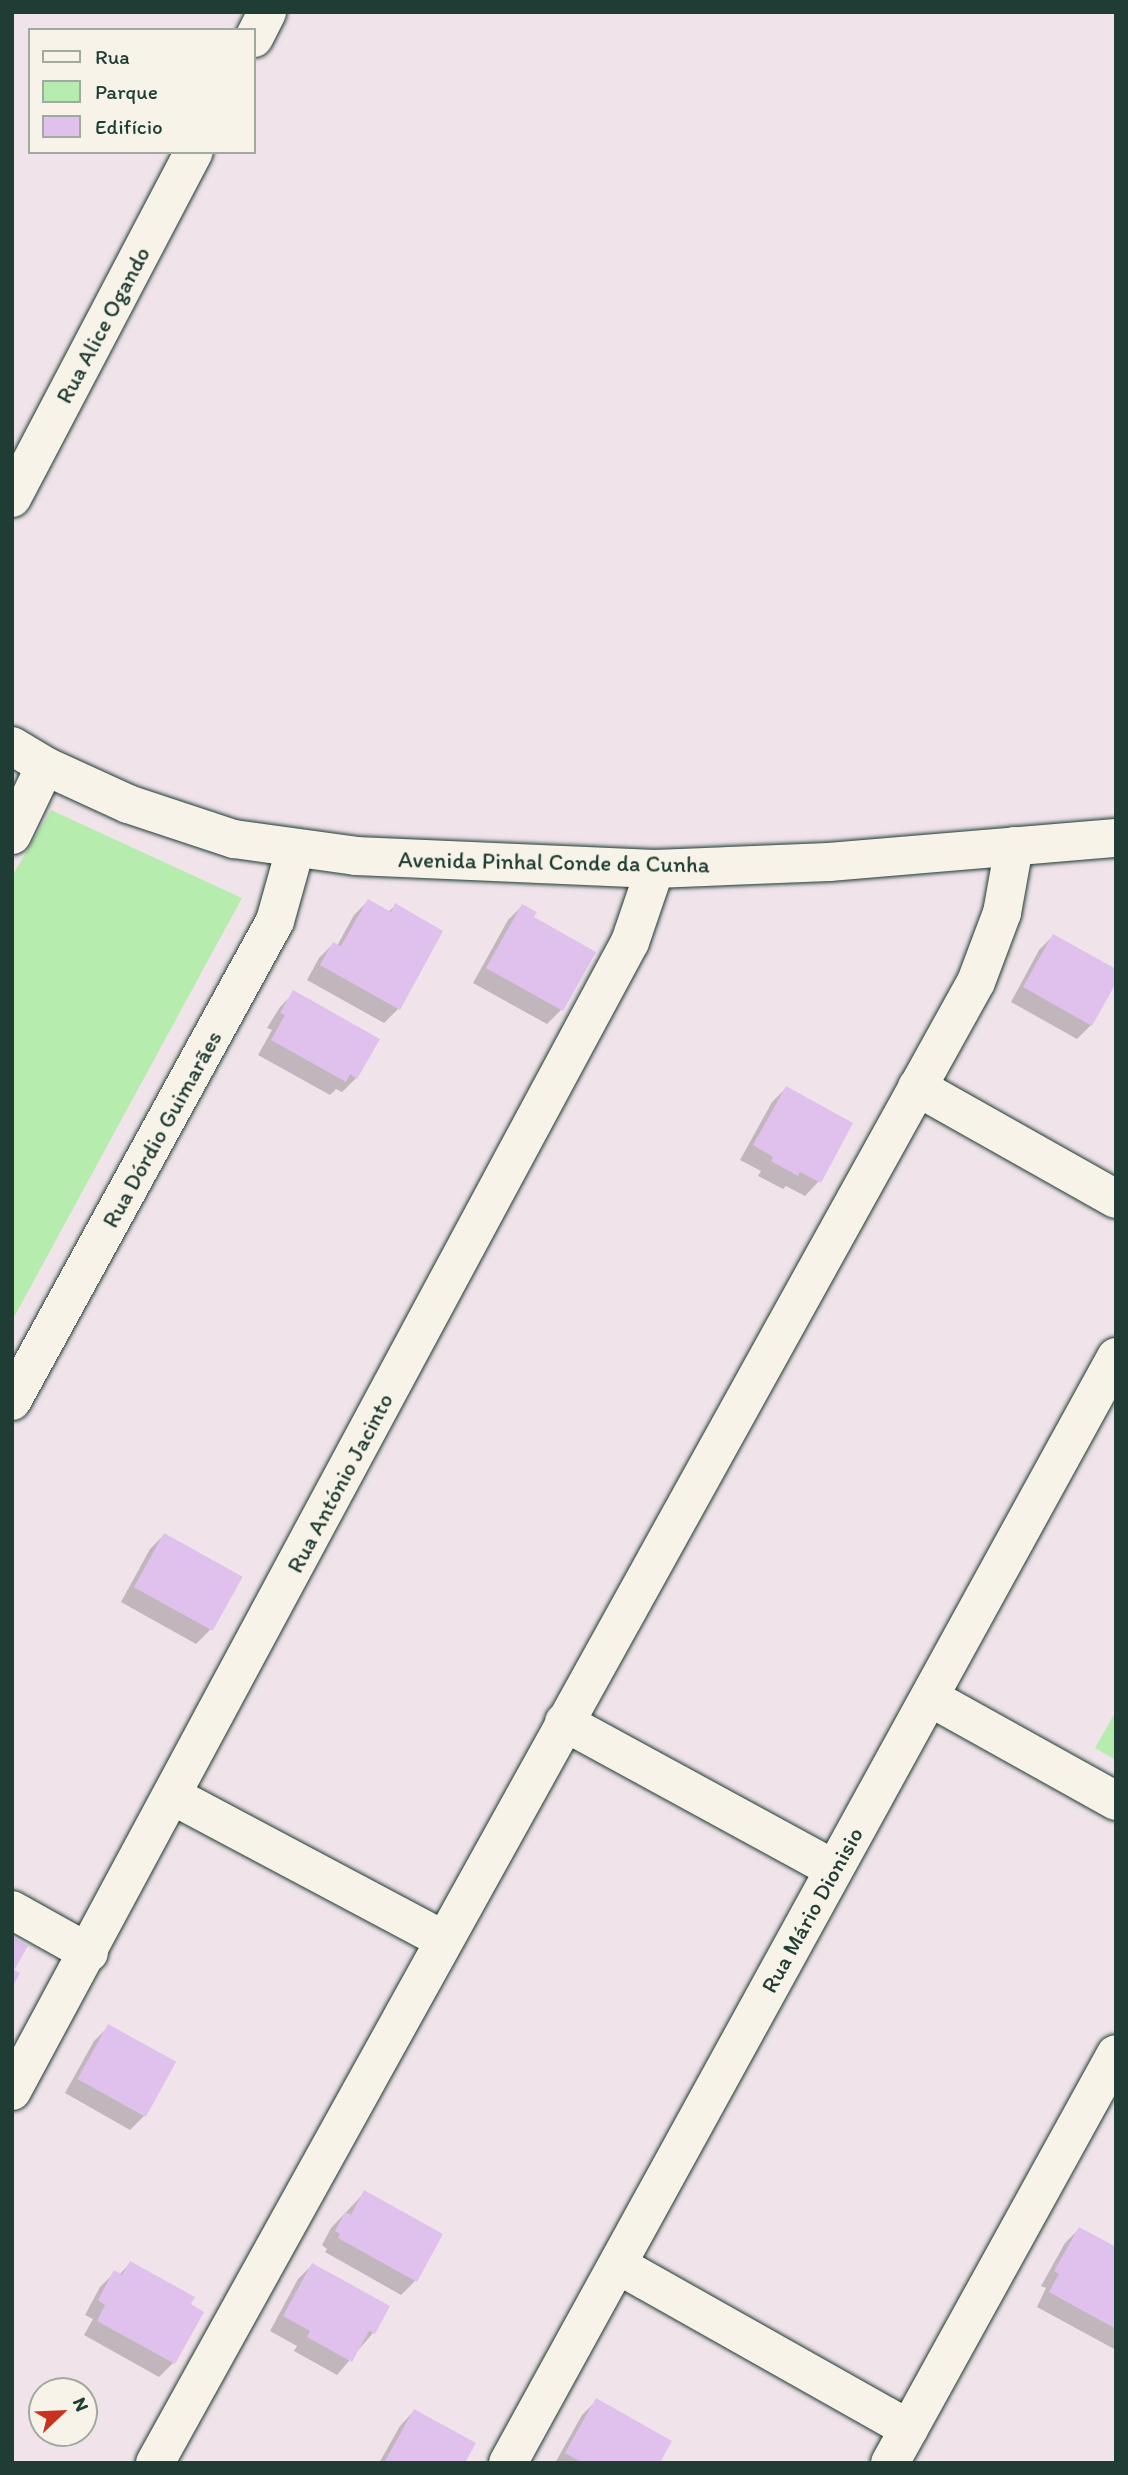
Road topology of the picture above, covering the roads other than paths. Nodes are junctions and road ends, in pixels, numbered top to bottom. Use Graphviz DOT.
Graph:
graph roads {
  1 [pos="267,12"];
  2 [pos="256,34"];
  3 [pos="193,154"];
  4 [pos="12,498"];
  5 [pos="12,746"];
  6 [pos="45,766"];
  7 [pos="12,835"];
  8 [pos="1116,838"];
  9 [pos="1014,846"];
  10 [pos="295,850"];
  11 [pos="655,869"];
  12 [pos="918,1087"];
  13 [pos="1116,1199"];
  14 [pos="1116,1357"];
  15 [pos="12,1401"];
  16 [pos="931,1698"];
  17 [pos="564,1722"];
  18 [pos="173,1796"];
  19 [pos="1116,1801"];
  20 [pos="834,1869"];
  21 [pos="12,1910"];
  22 [pos="444,1940"];
  23 [pos="89,1953"];
  24 [pos="1116,2054"];
  25 [pos="12,2091"];
  26 [pos="618,2265"];
  27 [pos="909,2428"];
  28 [pos="155,2463"];
  29 [pos="508,2463"];
  30 [pos="890,2463"];
  1 -- 2 [label="street"];
  3 -- 4 [label="street, Rua Alice Ogando"];
  5 -- 6 [label="street, Avenida Pinhal Conde da Cunha"];
  6 -- 7 [label="street"];
  6 -- 10 [label="street, Avenida Pinhal Conde da Cunha"];
  8 -- 9 [label="street, Avenida Pinhal Conde da Cunha"];
  9 -- 11 [label="street, Avenida Pinhal Conde da Cunha"];
  9 -- 12 [label="street"];
  10 -- 11 [label="street, Avenida Pinhal Conde da Cunha"];
  10 -- 15 [label="street, Rua Dórdio Guimarães"];
  11 -- 18 [label="street, Rua António Jacinto"];
  12 -- 13 [label="street"];
  12 -- 17 [label="street"];
  14 -- 16 [label="street, Rua Mário Dionisio"];
  16 -- 19 [label="street"];
  16 -- 20 [label="street, Rua Mário Dionisio"];
  17 -- 20 [label="street"];
  17 -- 22 [label="street"];
  18 -- 22 [label="street"];
  18 -- 23 [label="street, Rua António Jacinto"];
  20 -- 26 [label="street, Rua Mário Dionisio"];
  21 -- 23 [label="street"];
  22 -- 28 [label="street"];
  23 -- 25 [label="street, Rua António Jacinto"];
  24 -- 27 [label="street"];
  26 -- 27 [label="street"];
  26 -- 29 [label="street, Rua Mário Dionisio"];
  27 -- 30 [label="street"];
}
